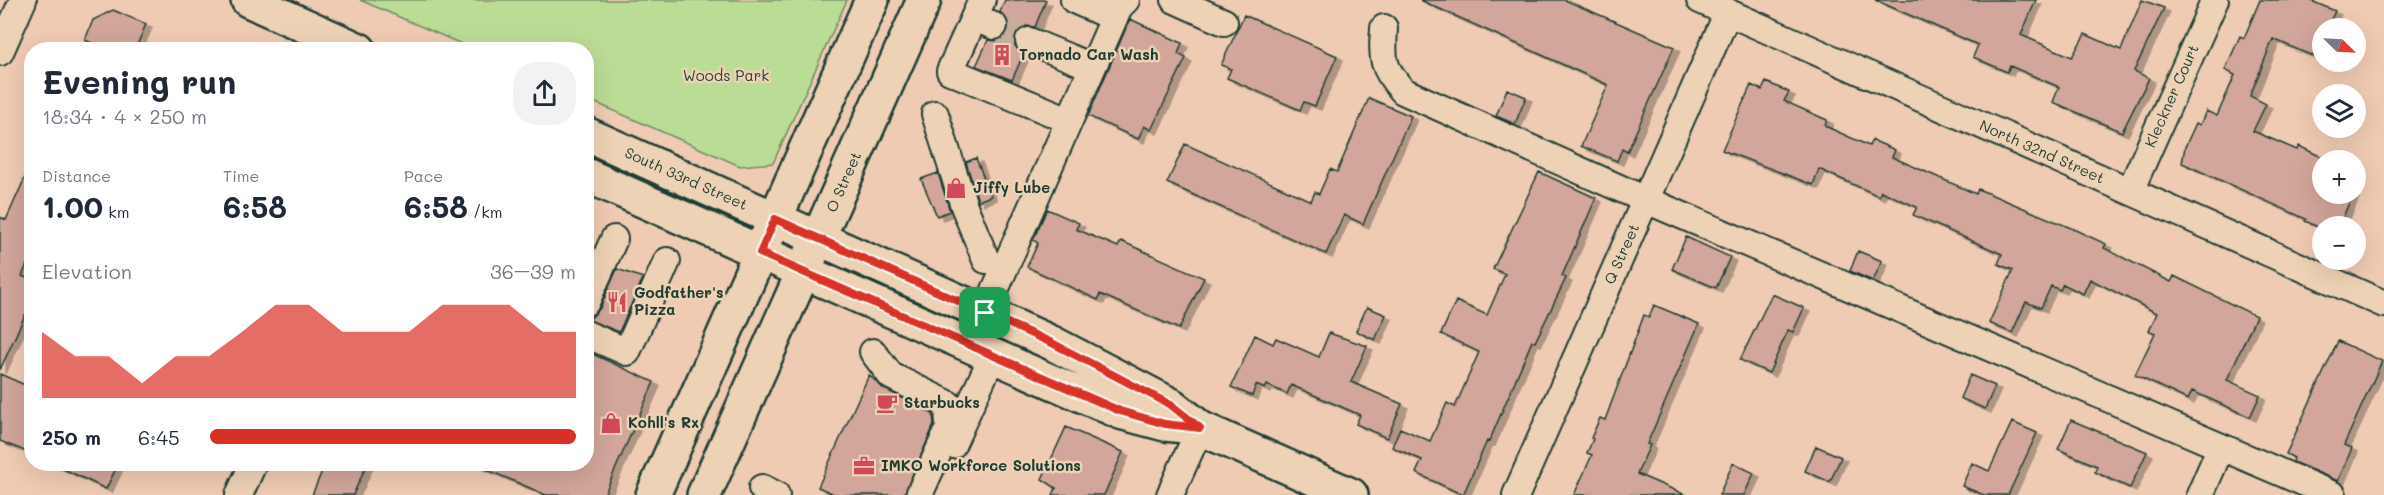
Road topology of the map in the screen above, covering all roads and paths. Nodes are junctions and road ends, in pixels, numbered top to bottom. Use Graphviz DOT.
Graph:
graph roads {
  1 [pos="23,0"];
  2 [pos="248,0"];
  3 [pos="872,0"];
  4 [pos="924,0"];
  5 [pos="1074,0"];
  6 [pos="1175,0"];
  7 [pos="1701,0"];
  8 [pos="2215,0"];
  9 [pos="1120,9"];
  10 [pos="1728,12"];
  11 [pos="983,15"];
  12 [pos="1224,22"];
  13 [pos="1384,28"];
  14 [pos="1029,41"];
  15 [pos="341,42"];
  16 [pos="0,52"];
  17 [pos="1092,67"];
  18 [pos="935,114"];
  19 [pos="1069,120"];
  20 [pos="594,138"];
  21 [pos="594,179"];
  22 [pos="2130,191"];
  23 [pos="1646,200"];
  24 [pos="775,219"];
  25 [pos="819,238"];
  26 [pos="614,239"];
  27 [pos="760,253"];
  28 [pos="986,260"];
  29 [pos="667,261"];
  30 [pos="804,272"];
  31 [pos="594,284"];
  32 [pos="2384,304"];
  33 [pos="985,313"];
  34 [pos="594,338"];
  35 [pos="873,352"];
  36 [pos="992,357"];
  37 [pos="1200,428"];
  38 [pos="2220,449"];
  39 [pos="250,471"];
  40 [pos="239,495"];
  41 [pos="652,495"];
  42 [pos="704,495"];
  43 [pos="919,495"];
  44 [pos="930,495"];
  45 [pos="1170,495"];
  46 [pos="1351,495"];
  47 [pos="1516,495"];
  48 [pos="2200,495"];
  49 [pos="2333,495"];
  1 -- 16 [label="street"];
  2 -- 15 [label="main road"];
  3 -- 24 [label="main road"];
  4 -- 25 [label="main road, O Street"];
  5 -- 9 [label="street"];
  6 -- 12 [label="street"];
  7 -- 10 [label="street, North 32nd Street"];
  8 -- 22 [label="street, Kleckner Court"];
  9 -- 17 [label="street"];
  10 -- 22 [label="street, North 32nd Street"];
  10 -- 23 [label="street, Q Street"];
  11 -- 19 [label="street"];
  13 -- 23 [label="street"];
  14 -- 17 [label="street"];
  17 -- 19 [label="street"];
  18 -- 28 [label="street"];
  19 -- 33 [label="street"];
  20 -- 24 [label="main road, South 33rd Street"];
  21 -- 27 [label="main road"];
  22 -- 32 [label="street, North 32nd Street"];
  23 -- 38 [label="street"];
  23 -- 47 [label="street, Q Street"];
  24 -- 25 [label="main road, South 33rd Street"];
  24 -- 27 [label="main road"];
  25 -- 30 [label="main road, O Street"];
  25 -- 33 [label="main road, South 33rd Street"];
  26 -- 31 [label="street"];
  27 -- 30 [label="main road"];
  27 -- 41 [label="main road"];
  29 -- 34 [label="street"];
  30 -- 36 [label="main road"];
  30 -- 42 [label="main road, O Street"];
  33 -- 37 [label="main road, South 33rd Street"];
  35 -- 43 [label="street"];
  36 -- 37 [label="main road"];
  36 -- 44 [label="street"];
  37 -- 45 [label="street"];
  37 -- 46 [label="main road"];
  38 -- 48 [label="street"];
  38 -- 49 [label="street"];
  39 -- 40 [label="street"];
}
